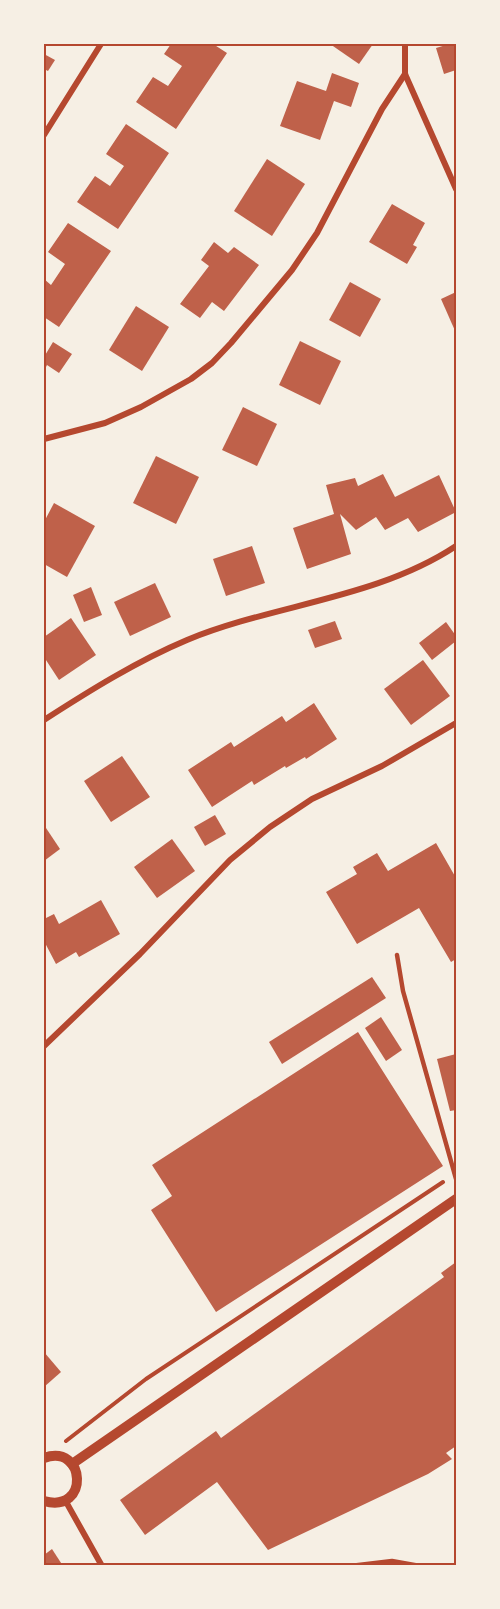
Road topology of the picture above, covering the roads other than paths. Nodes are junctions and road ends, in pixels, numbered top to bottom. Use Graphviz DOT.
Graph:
graph roads {
  1 [pos="101,44"];
  2 [pos="405,44"];
  3 [pos="405,74"];
  4 [pos="44,135"];
  5 [pos="456,189"];
  6 [pos="44,439"];
  7 [pos="456,546"];
  8 [pos="44,720"];
  9 [pos="456,723"];
  10 [pos="397,956"];
  11 [pos="44,1046"];
  12 [pos="456,1177"];
  13 [pos="456,1199"];
  14 [pos="44,1457"];
  15 [pos="72,1464"];
  16 [pos="65,1500"];
  17 [pos="44,1501"];
  18 [pos="102,1566"];
  19 [pos="350,1566"];
  20 [pos="420,1566"];
  1 -- 4 [label="street"];
  2 -- 3 [label="street"];
  3 -- 5 [label="street"];
  3 -- 6 [label="street"];
  7 -- 8 [label="street"];
  9 -- 11 [label="street"];
  10 -- 12 [label="lane"];
  13 -- 15 [label="street"];
  14 -- 15 [label="street"];
  15 -- 16 [label="street"];
  16 -- 17 [label="street"];
  16 -- 18 [label="street"];
  19 -- 20 [label="lane"];
}
